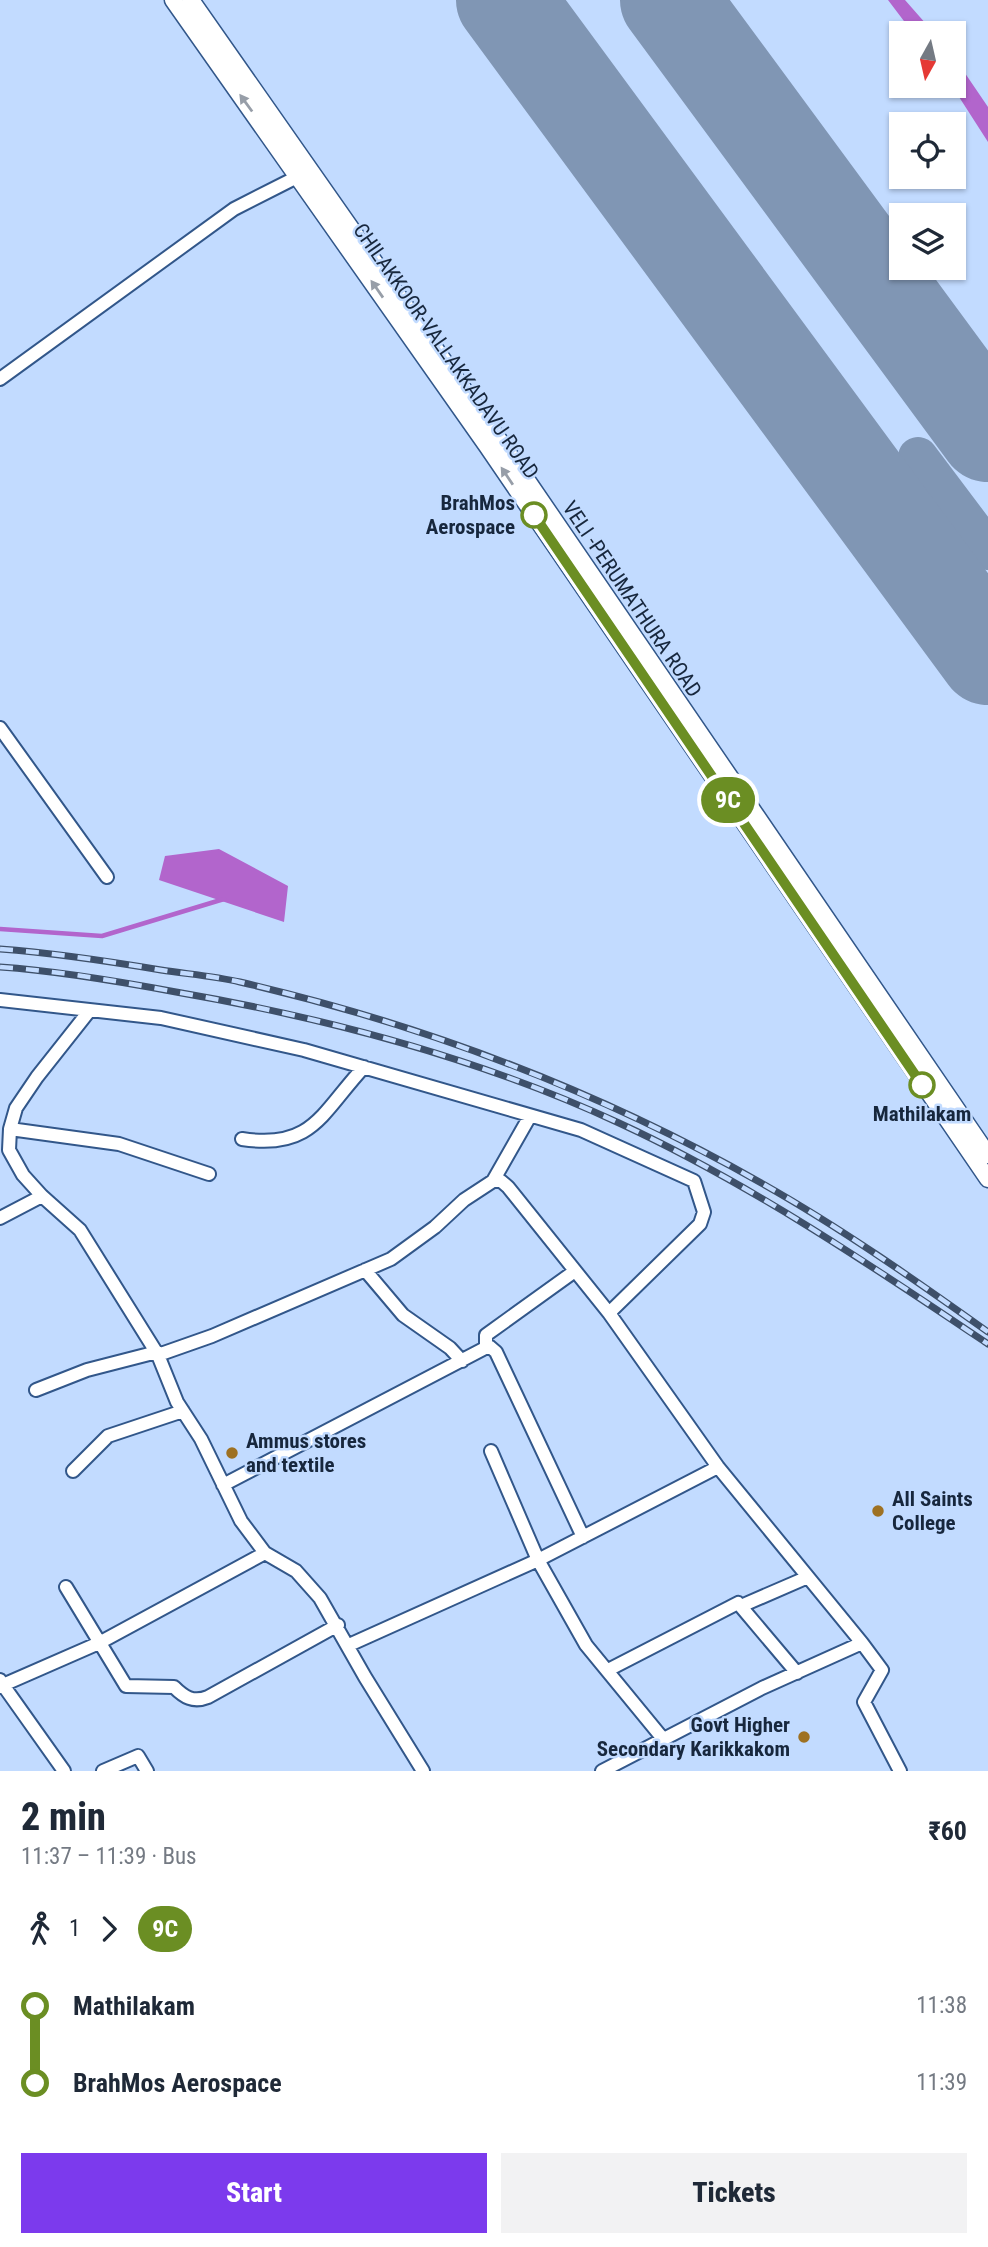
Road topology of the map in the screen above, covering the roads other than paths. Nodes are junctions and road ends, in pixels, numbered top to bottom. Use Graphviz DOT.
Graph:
graph roads {
  1 [pos="173,0"];
  2 [pos="191,0"];
  3 [pos="299,176"];
  4 [pos="0,379"];
  5 [pos="0,728"];
  6 [pos="107,877"];
  7 [pos="0,1000"];
  8 [pos="90,1010"];
  9 [pos="364,1067"];
  10 [pos="530,1116"];
  11 [pos="10,1129"];
  12 [pos="242,1139"];
  13 [pos="988,1155"];
  14 [pos="209,1174"];
  15 [pos="988,1179"];
  16 [pos="494,1181"];
  17 [pos="42,1196"];
  18 [pos="0,1217"];
  19 [pos="365,1270"];
  20 [pos="575,1271"];
  21 [pos="610,1313"];
  22 [pos="486,1348"];
  23 [pos="157,1354"];
  24 [pos="462,1361"];
  25 [pos="36,1390"];
  26 [pos="183,1411"];
  27 [pos="491,1451"];
  28 [pos="718,1467"];
  29 [pos="73,1471"];
  30 [pos="223,1485"];
  31 [pos="583,1537"];
  32 [pos="265,1553"];
  33 [pos="538,1560"];
  34 [pos="808,1577"];
  35 [pos="66,1587"];
  36 [pos="741,1606"];
  37 [pos="338,1625"];
  38 [pos="99,1643"];
  39 [pos="862,1643"];
  40 [pos="348,1644"];
  41 [pos="608,1670"];
  42 [pos="797,1673"];
  43 [pos="1,1684"];
  44 [pos="664,1740"];
  45 [pos="64,1771"];
  46 [pos="103,1771"];
  47 [pos="147,1771"];
  48 [pos="423,1771"];
  49 [pos="601,1771"];
  50 [pos="900,1771"];
  3 -- 1 [label="main road, CHILAKKOOR-VALLAKKADAVU ROAD, one-way"];
  2 -- 13 [label="main road, VELI -PERUMATHURA ROAD"];
  3 -- 4 [label="street"];
  15 -- 3 [label="main road, CHILAKKOOR-VALLAKKADAVU ROAD, one-way"];
  5 -- 6 [label="street"];
  7 -- 8 [label="street"];
  8 -- 9 [label="street"];
  8 -- 11 [label="street"];
  9 -- 10 [label="street"];
  9 -- 12 [label="street"];
  10 -- 16 [label="street"];
  10 -- 21 [label="street"];
  11 -- 14 [label="street"];
  11 -- 17 [label="street"];
  16 -- 19 [label="street"];
  16 -- 20 [label="street"];
  17 -- 18 [label="street"];
  17 -- 23 [label="street"];
  19 -- 23 [label="street"];
  19 -- 24 [label="street"];
  20 -- 21 [label="street"];
  20 -- 22 [label="street"];
  21 -- 28 [label="street"];
  22 -- 24 [label="street"];
  22 -- 31 [label="street"];
  23 -- 25 [label="street"];
  23 -- 26 [label="street"];
  24 -- 30 [label="street"];
  26 -- 29 [label="street"];
  26 -- 30 [label="street"];
  27 -- 33 [label="street"];
  28 -- 31 [label="street"];
  28 -- 34 [label="street"];
  30 -- 32 [label="street"];
  31 -- 33 [label="street"];
  32 -- 37 [label="street"];
  32 -- 38 [label="street"];
  33 -- 40 [label="street"];
  33 -- 41 [label="street"];
  34 -- 36 [label="street"];
  34 -- 39 [label="street"];
  35 -- 38 [label="street"];
  36 -- 41 [label="street"];
  36 -- 42 [label="street"];
  37 -- 38 [label="street"];
  37 -- 40 [label="street"];
  38 -- 43 [label="street"];
  39 -- 42 [label="street"];
  39 -- 50 [label="street"];
  40 -- 48 [label="street"];
  41 -- 44 [label="street"];
  42 -- 44 [label="street"];
  43 -- 45 [label="street"];
  44 -- 49 [label="street"];
  46 -- 47 [label="street"];
}
